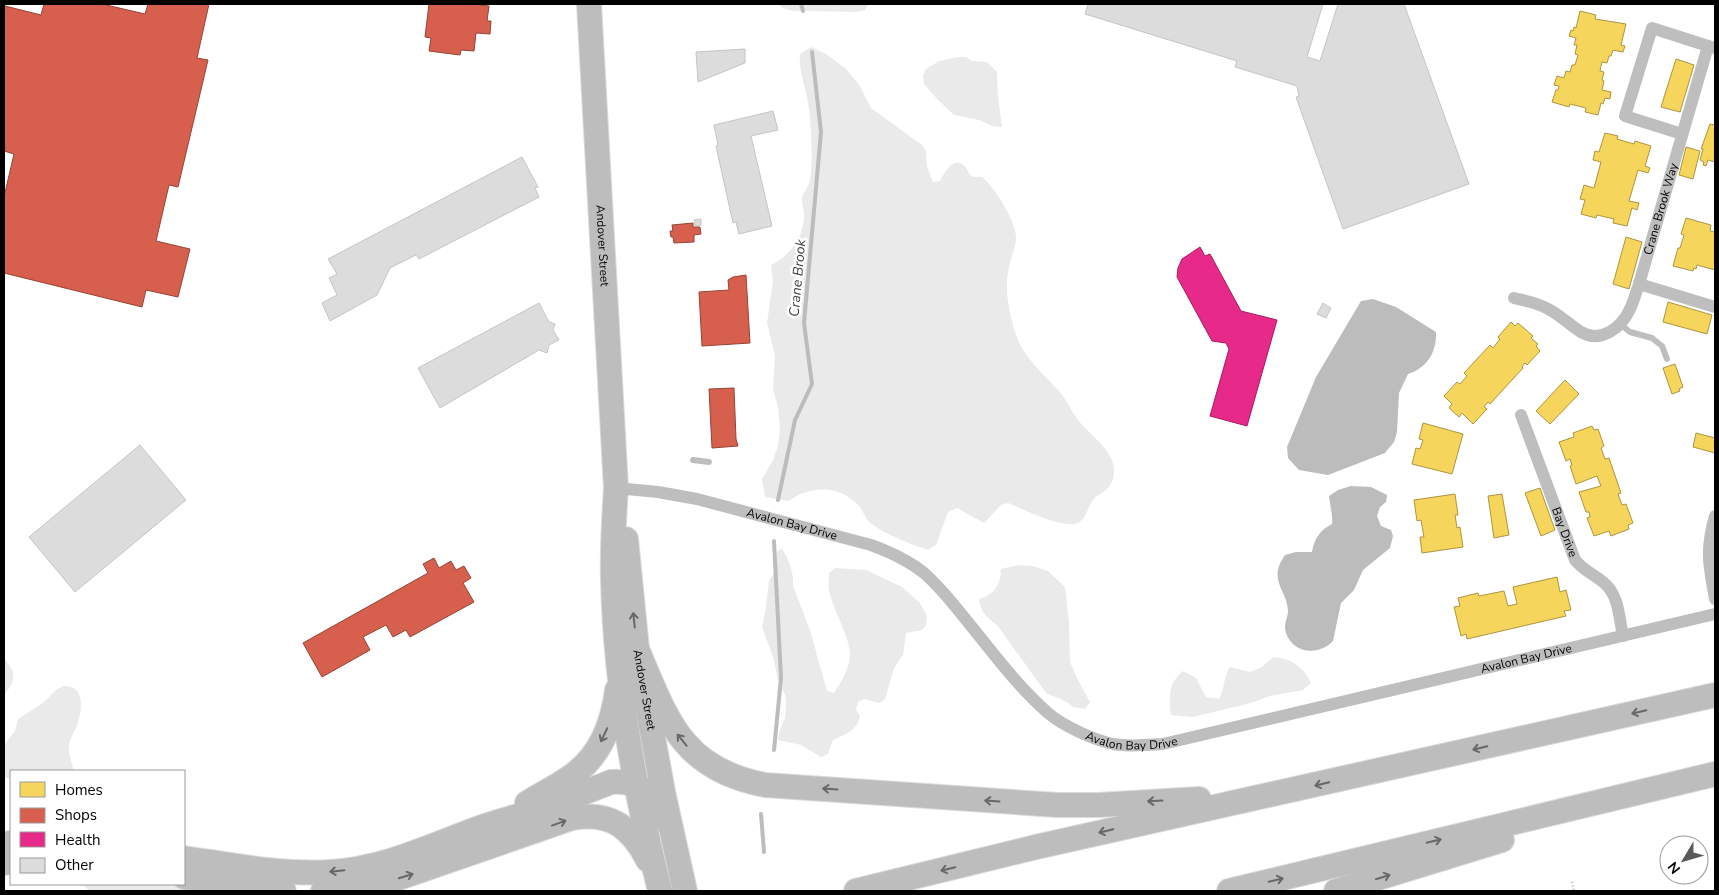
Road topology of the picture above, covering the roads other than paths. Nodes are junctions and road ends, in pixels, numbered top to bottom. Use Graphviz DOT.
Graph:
graph roads {
  1 [pos="589,4"];
  2 [pos="1711,47"];
  3 [pos="1682,134"];
  4 [pos="1639,284"];
  5 [pos="1514,298"];
  6 [pos="1715,307"];
  7 [pos="1620,324"];
  8 [pos="1667,359"];
  9 [pos="1521,416"];
  10 [pos="693,460"];
  11 [pos="709,462"];
  12 [pos="616,488"];
  13 [pos="1715,516"];
  14 [pos="1715,599"];
  15 [pos="1715,614"];
  16 [pos="1623,636"];
  17 [pos="637,649"];
  18 [pos="620,671"];
  19 [pos="1715,695"];
  20 [pos="1714,774"];
  21 [pos="638,785"];
  22 [pos="1273,794"];
  23 [pos="670,826"];
  24 [pos="483,827"];
  25 [pos="185,858"];
  26 [pos="185,877"];
  27 [pos="658,882"];
  28 [pos="284,891"];
  29 [pos="324,891"];
  30 [pos="685,891"];
  31 [pos="856,891"];
  32 [pos="1229,891"];
  33 [pos="1336,891"];
  1 -- 12 [label="highway, Andover Street"];
  2 -- 3 [label="street, Crane Brook Way"];
  2 -- 3 [label="street, Crane Brook Way"];
  3 -- 4 [label="street, Crane Brook Way"];
  4 -- 6 [label="street"];
  4 -- 7 [label="street, Crane Brook Way"];
  5 -- 7 [label="street"];
  7 -- 8 [label="lane"];
  9 -- 16 [label="street, Bay Drive"];
  10 -- 11 [label="lane"];
  12 -- 16 [label="street, Avalon Bay Drive"];
  17 -- 12 [label="highway, Andover Street, one-way"];
  12 -- 18 [label="highway, Andover Street"];
  13 -- 14 [label="street"];
  15 -- 16 [label="street, Avalon Bay Drive"];
  22 -- 17 [label="highway, one-way"];
  17 -- 23 [label="highway, Andover Street"];
  18 -- 21 [label="highway, Andover Street"];
  18 -- 24 [label="highway, one-way"];
  19 -- 22 [label="highway, one-way"];
  32 -- 20 [label="highway, one-way"];
  33 -- 20 [label="highway, one-way"];
  21 -- 23 [label="highway"];
  21 -- 24 [label="highway"];
  21 -- 27 [label="highway, Andover Street"];
  22 -- 31 [label="highway, one-way"];
  23 -- 30 [label="highway, Andover Street"];
  24 -- 25 [label="highway, one-way"];
  26 -- 28 [label="highway"];
  29 -- 27 [label="highway, one-way"];
}
